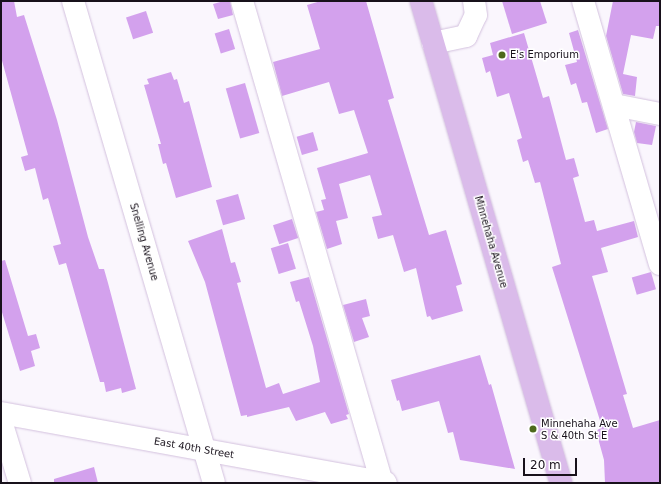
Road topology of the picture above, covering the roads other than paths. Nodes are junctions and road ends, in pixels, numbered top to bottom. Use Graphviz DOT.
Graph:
graph roads {
  1 [pos="74,1"];
  2 [pos="242,1"];
  3 [pos="421,1"];
  4 [pos="474,1"];
  5 [pos="583,1"];
  6 [pos="433,43"];
  7 [pos="614,105"];
  8 [pos="660,114"];
  9 [pos="660,264"];
  10 [pos="1,413"];
  11 [pos="1,421"];
  12 [pos="204,450"];
  13 [pos="20,483"];
  14 [pos="214,483"];
  15 [pos="384,483"];
  16 [pos="561,483"];
  1 -- 12 [label="street, Snelling Avenue"];
  2 -- 15 [label="street"];
  3 -- 6 [label="main road, Minnehaha Avenue"];
  4 -- 6 [label="street"];
  5 -- 7 [label="street"];
  6 -- 16 [label="main road, Minnehaha Avenue"];
  7 -- 8 [label="street"];
  7 -- 9 [label="street"];
  10 -- 12 [label="street, East 40th Street"];
  11 -- 13 [label="street"];
  12 -- 14 [label="street, Snelling Avenue"];
  12 -- 15 [label="street, East 40th Street"];
}
